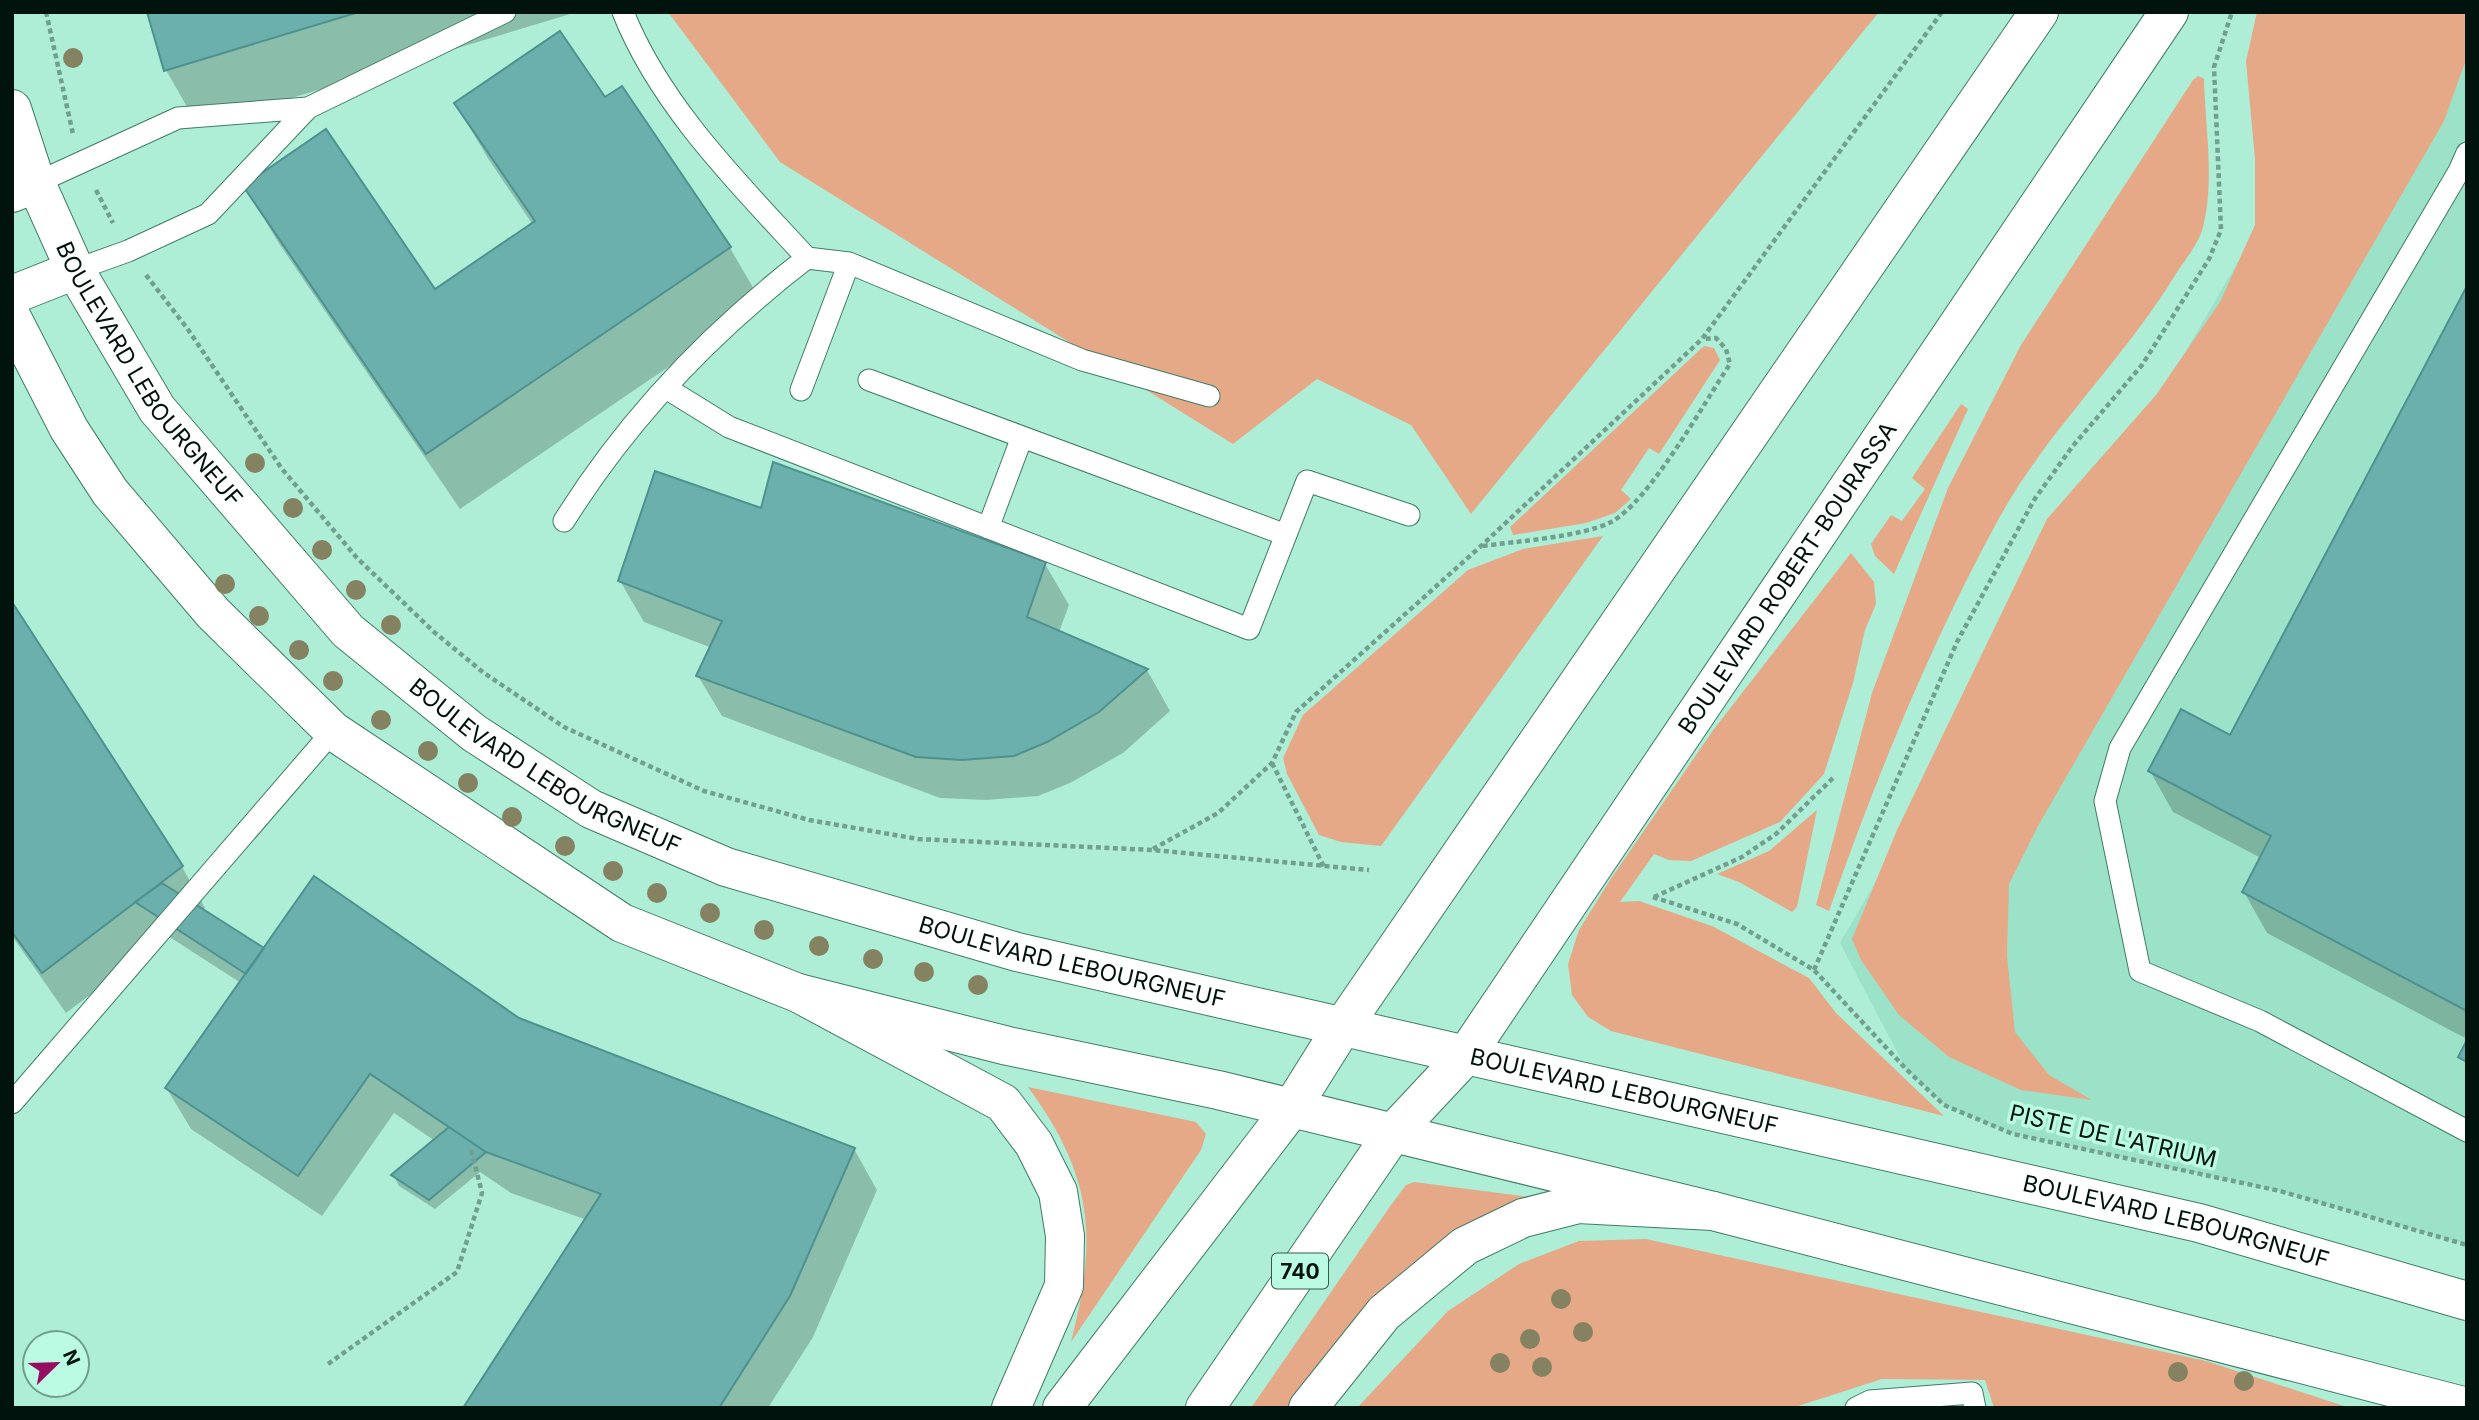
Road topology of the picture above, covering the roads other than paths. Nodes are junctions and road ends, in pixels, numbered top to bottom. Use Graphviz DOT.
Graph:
graph roads {
  1 [pos="505,12"];
  2 [pos="623,12"];
  3 [pos="2039,12"];
  4 [pos="2169,12"];
  5 [pos="308,108"];
  6 [pos="12,109"];
  7 [pos="2467,153"];
  8 [pos="24,188"];
  9 [pos="807,258"];
  10 [pos="849,263"];
  11 [pos="75,270"];
  12 [pos="12,295"];
  13 [pos="12,318"];
  14 [pos="869,380"];
  15 [pos="666,388"];
  16 [pos="801,390"];
  17 [pos="1209,396"];
  18 [pos="1022,437"];
  19 [pos="1409,515"];
  20 [pos="564,521"];
  21 [pos="988,528"];
  22 [pos="1286,535"];
  23 [pos="333,731"];
  24 [pos="798,993"];
  25 [pos="1343,1026"];
  26 [pos="1466,1055"];
  27 [pos="12,1103"];
  28 [pos="1291,1109"];
  29 [pos="2467,1131"];
  30 [pos="1394,1133"];
  31 [pos="1713,1211"];
  32 [pos="2467,1301"];
  33 [pos="2467,1407"];
  34 [pos="1011,1408"];
  35 [pos="1062,1408"];
  36 [pos="1205,1408"];
  37 [pos="1308,1408"];
  38 [pos="1856,1408"];
  39 [pos="1975,1408"];
  1 -- 5 [label="lane"];
  2 -- 9 [label="lane"];
  3 -- 25 [label="main road"];
  4 -- 26 [label="main road, BOULEVARD ROBERT-BOURASSA"];
  5 -- 8 [label="lane"];
  5 -- 11 [label="lane"];
  6 -- 8 [label="main road, BOULEVARD LEBOURGNEUF"];
  7 -- 29 [label="lane"];
  8 -- 11 [label="main road, BOULEVARD LEBOURGNEUF"];
  9 -- 10 [label="lane"];
  9 -- 15 [label="lane"];
  10 -- 16 [label="lane"];
  10 -- 17 [label="lane"];
  11 -- 12 [label="main road"];
  11 -- 25 [label="main road, BOULEVARD LEBOURGNEUF"];
  13 -- 23 [label="main road"];
  14 -- 18 [label="lane"];
  15 -- 20 [label="lane"];
  15 -- 21 [label="lane"];
  18 -- 21 [label="lane"];
  18 -- 22 [label="lane"];
  19 -- 22 [label="lane"];
  21 -- 22 [label="lane"];
  23 -- 24 [label="main road"];
  23 -- 27 [label="lane"];
  24 -- 28 [label="main road"];
  24 -- 34 [label="main road"];
  25 -- 26 [label="main road, BOULEVARD LEBOURGNEUF"];
  25 -- 28 [label="main road"];
  26 -- 30 [label="main road, BOULEVARD ROBERT-BOURASSA"];
  26 -- 32 [label="main road, BOULEVARD LEBOURGNEUF"];
  28 -- 30 [label="main road"];
  28 -- 35 [label="main road"];
  30 -- 31 [label="main road"];
  30 -- 36 [label="main road, 740"];
  31 -- 33 [label="main road"];
  31 -- 37 [label="main road"];
  38 -- 39 [label="lane"];
}
